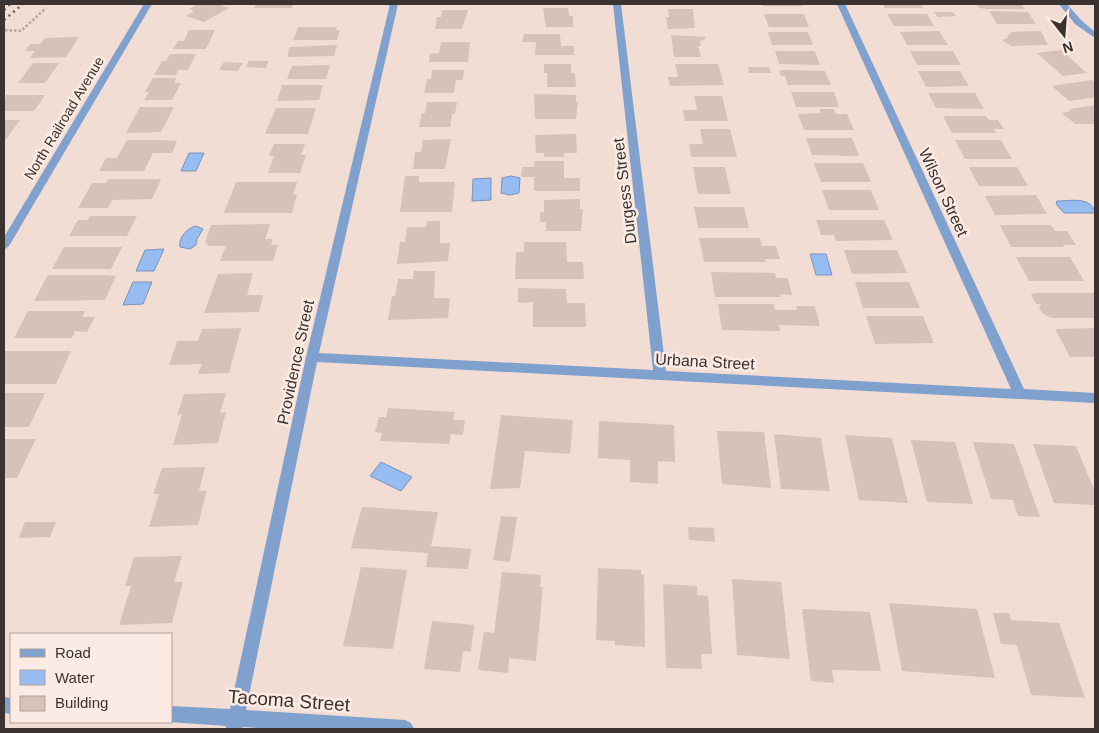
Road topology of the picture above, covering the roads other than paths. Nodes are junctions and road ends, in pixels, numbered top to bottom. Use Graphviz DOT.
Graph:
graph roads {
  1 [pos="148,4"];
  2 [pos="394,4"];
  3 [pos="617,4"];
  4 [pos="841,4"];
  5 [pos="1063,4"];
  6 [pos="1095,36"];
  7 [pos="4,246"];
  8 [pos="312,357"];
  9 [pos="660,375"];
  10 [pos="1020,394"];
  11 [pos="1095,398"];
  12 [pos="172,714"];
  13 [pos="236,723"];
  14 [pos="405,729"];
  1 -- 7 [label="street, North Railroad Avenue"];
  2 -- 8 [label="street, Providence Street"];
  3 -- 9 [label="street, Durgess Street"];
  4 -- 10 [label="street, Wilson Street"];
  5 -- 6 [label="street"];
  8 -- 9 [label="street, Urbana Street"];
  8 -- 13 [label="street, Providence Street"];
  9 -- 10 [label="street, Urbana Street"];
  10 -- 11 [label="street, Urbana Street"];
  12 -- 13 [label="street, Tacoma Street"];
  13 -- 14 [label="street, Tacoma Street"];
}
